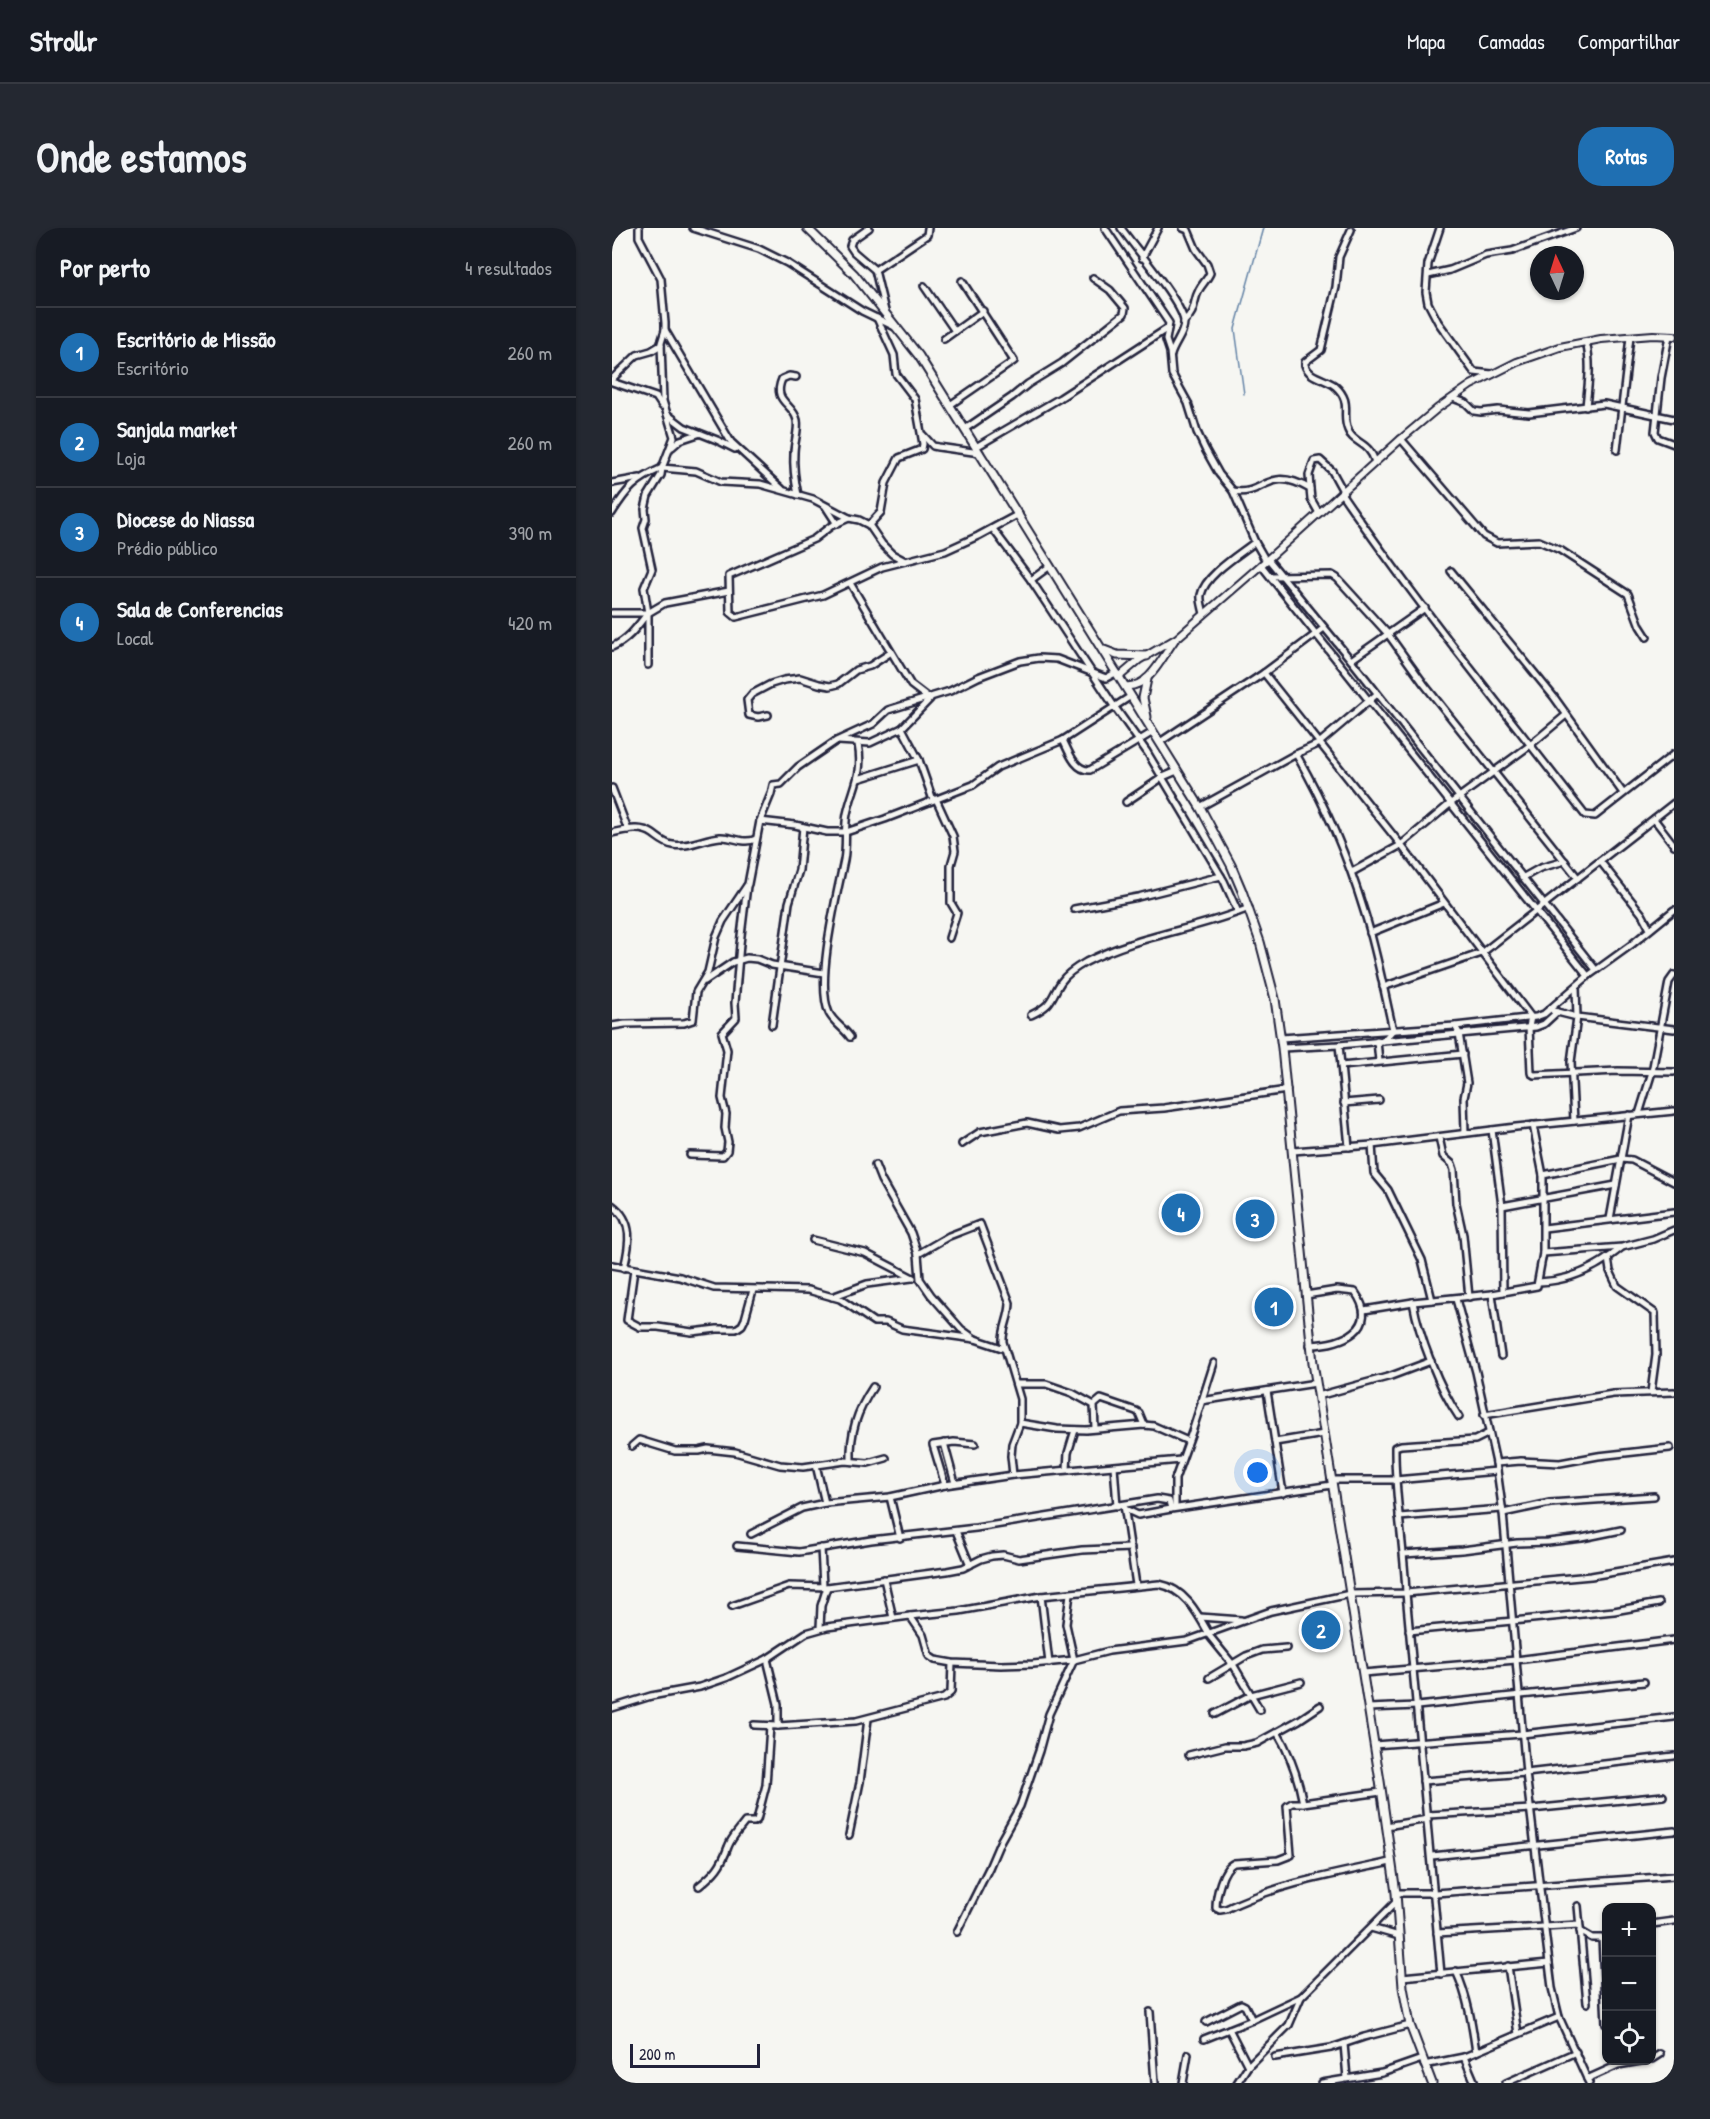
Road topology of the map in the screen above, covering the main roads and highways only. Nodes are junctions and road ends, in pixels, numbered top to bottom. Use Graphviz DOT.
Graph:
graph roads {
  1 [pos="807,228"];
  2 [pos="1102,649"];
  3 [pos="1147,656"];
  4 [pos="1147,679"];
  5 [pos="1152,729"];
  6 [pos="1432,2083"];
  1 -- 2 [label="main road"];
  2 -- 3 [label="main road"];
  2 -- 5 [label="main road"];
  4 -- 5 [label="main road"];
  5 -- 6 [label="main road"];
}
